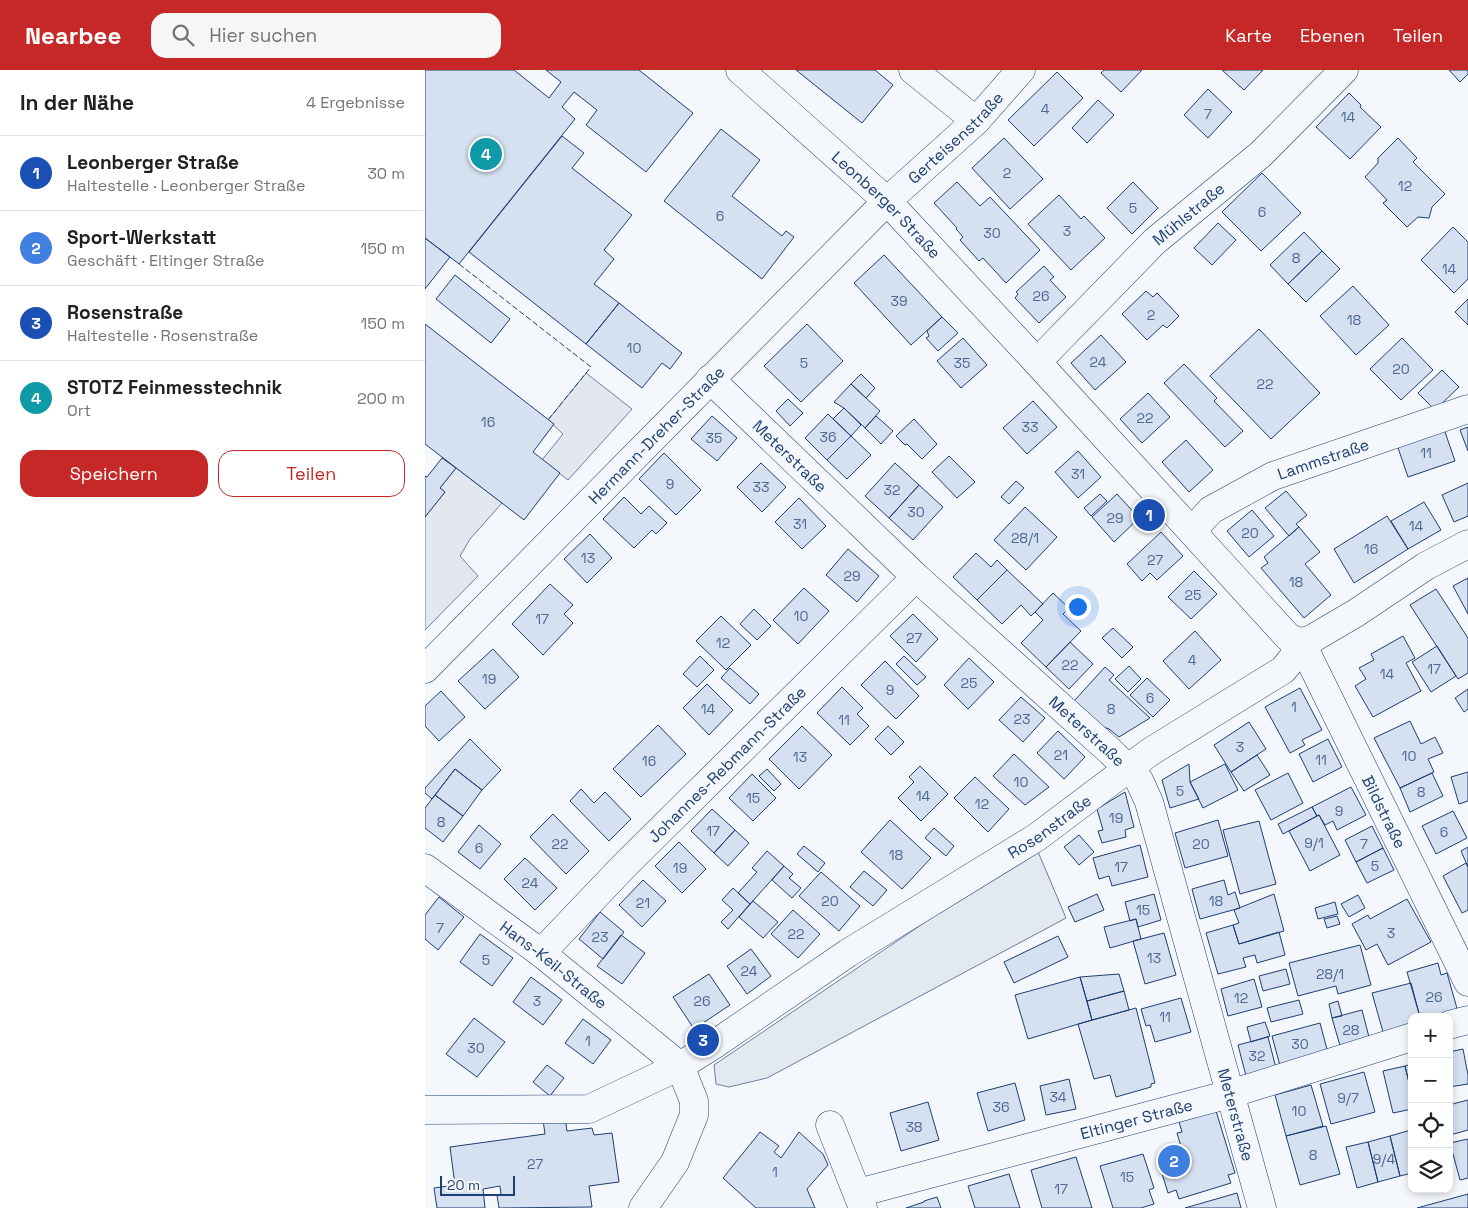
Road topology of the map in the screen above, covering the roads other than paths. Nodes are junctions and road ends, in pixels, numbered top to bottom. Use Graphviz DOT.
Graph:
graph roads {
  1 [pos="741,70"];
  2 [pos="913,70"];
  3 [pos="1021,70"];
  4 [pos="1344,70"];
  5 [pos="976,121"];
  6 [pos="887,201"];
  7 [pos="1037,362"];
  8 [pos="710,379"];
  9 [pos="1468,409"];
  10 [pos="1193,531"];
  11 [pos="1468,544"];
  12 [pos="916,577"];
  13 [pos="1301,642"];
  14 [pos="425,669"];
  15 [pos="1128,769"];
  16 [pos="425,868"];
  17 [pos="541,953"];
  18 [pos="1468,982"];
  19 [pos="1468,1020"];
  20 [pos="1453,1025"];
  21 [pos="1408,1038"];
  22 [pos="680,1066"];
  23 [pos="1230,1094"];
  24 [pos="425,1110"];
  25 [pos="830,1125"];
  26 [pos="860,1200"];
  27 [pos="643,1208"];
  28 [pos="1263,1208"];
  1 -- 6 [label="street, Leonberger Straße"];
  2 -- 5 [label="street"];
  3 -- 5 [label="street, Gerteisenstraße"];
  4 -- 7 [label="street, Mühlstraße"];
  5 -- 6 [label="street, Gerteisenstraße"];
  6 -- 7 [label="street, Leonberger Straße"];
  6 -- 8 [label="street, Hermann-Dreher-Straße"];
  7 -- 10 [label="street, Leonberger Straße"];
  8 -- 12 [label="street, Meterstraße"];
  8 -- 14 [label="street, Hermann-Dreher-Straße"];
  9 -- 10 [label="street, Lammstraße"];
  10 -- 13 [label="street, Leonberger Straße"];
  11 -- 13 [label="street"];
  12 -- 15 [label="street, Meterstraße"];
  12 -- 17 [label="street, Johannes-Rebmann-Straße"];
  13 -- 15 [label="street, Rosenstraße"];
  13 -- 18 [label="street, Bildstraße"];
  15 -- 22 [label="street, Rosenstraße"];
  15 -- 23 [label="street, Meterstraße"];
  16 -- 17 [label="street, Hans-Keil-Straße"];
  17 -- 22 [label="street, Hans-Keil-Straße"];
  19 -- 20 [label="street"];
  21 -- 23 [label="street, Eltinger Straße"];
  22 -- 24 [label="street, Rosenstraße"];
  22 -- 27 [label="street"];
  23 -- 26 [label="street, Eltinger Straße"];
  23 -- 28 [label="street, Meterstraße"];
  25 -- 26 [label="street"];
}
